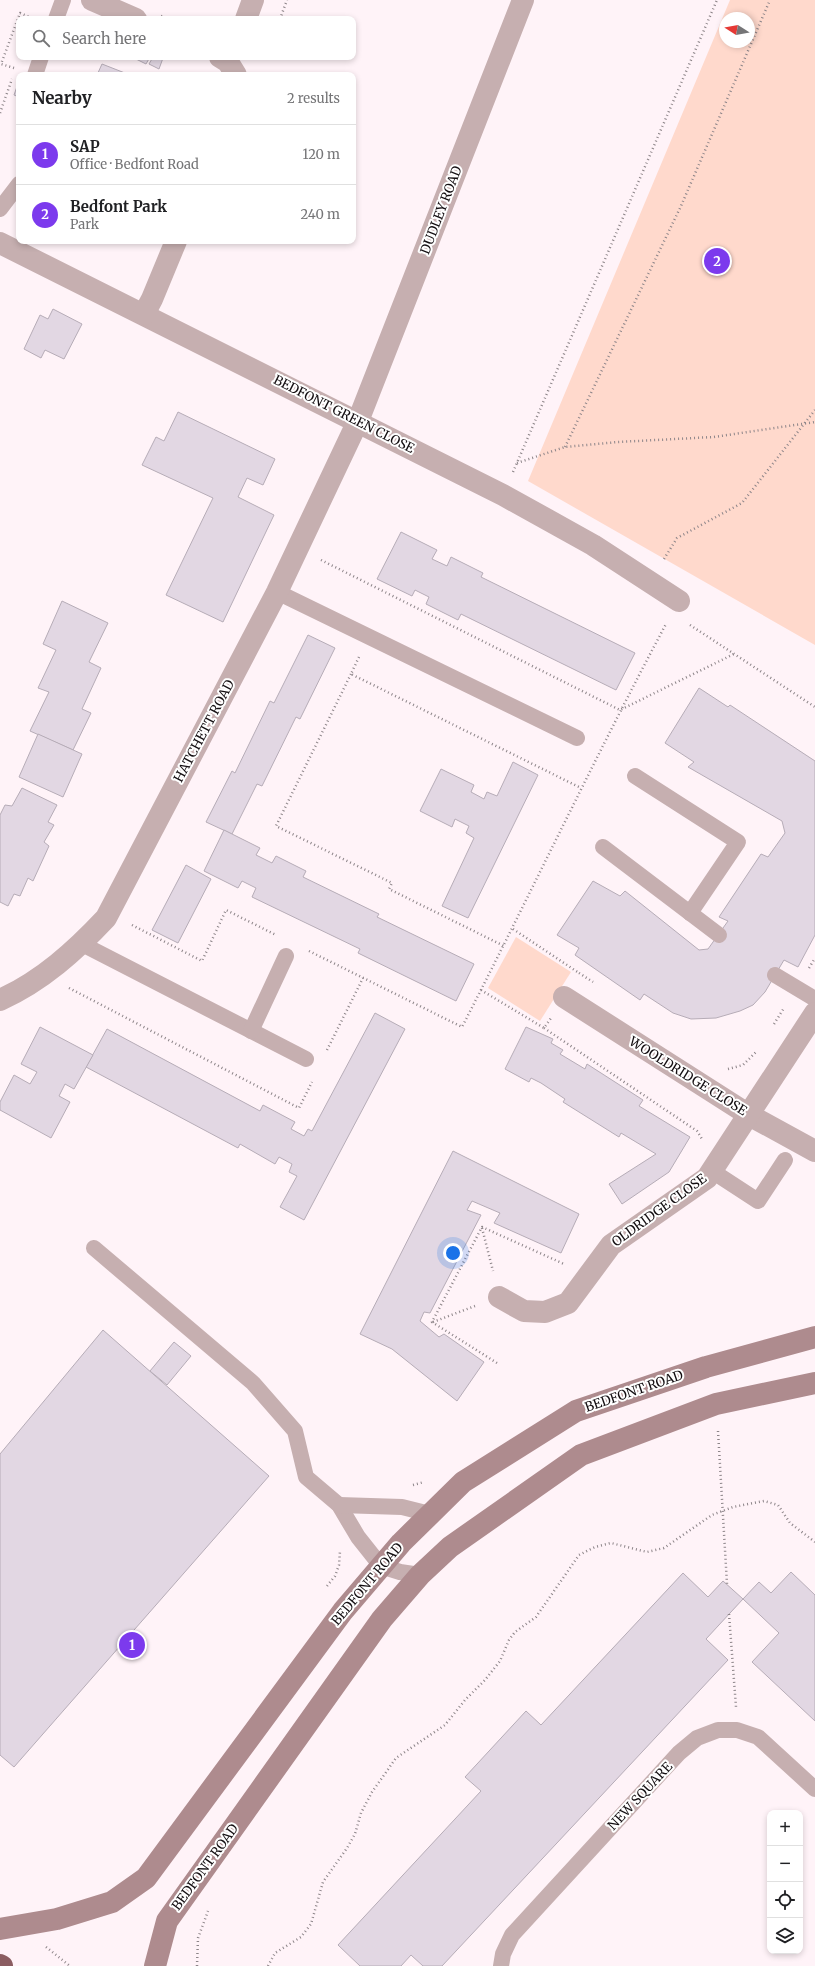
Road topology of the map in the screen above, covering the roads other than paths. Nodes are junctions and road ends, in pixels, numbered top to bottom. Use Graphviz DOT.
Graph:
graph roads {
  1 [pos="63,0"];
  2 [pos="92,0"];
  3 [pos="253,0"];
  4 [pos="523,0"];
  5 [pos="57,16"];
  6 [pos="129,16"];
  7 [pos="247,16"];
  8 [pos="40,60"];
  9 [pos="35,72"];
  10 [pos="16,188"];
  11 [pos="0,209"];
  12 [pos="0,243"];
  13 [pos="175,244"];
  14 [pos="144,314"];
  15 [pos="358,421"];
  16 [pos="277,592"];
  17 [pos="675,607"];
  18 [pos="576,738"];
  19 [pos="635,776"];
  20 [pos="603,847"];
  21 [pos="690,913"];
  22 [pos="719,935"];
  23 [pos="82,944"];
  24 [pos="286,956"];
  25 [pos="775,975"];
  26 [pos="564,997"];
  27 [pos="815,999"];
  28 [pos="0,1000"];
  29 [pos="815,1014"];
  30 [pos="251,1031"];
  31 [pos="306,1058"];
  32 [pos="749,1115"];
  33 [pos="815,1151"];
  34 [pos="786,1160"];
  35 [pos="712,1171"];
  36 [pos="94,1248"];
  37 [pos="499,1297"];
  38 [pos="815,1337"];
  39 [pos="815,1383"];
  40 [pos="339,1506"];
  41 [pos="430,1514"];
  42 [pos="381,1566"];
  43 [pos="420,1575"];
  44 [pos="815,1789"];
  45 [pos="0,1929"];
  46 [pos="155,1966"];
  47 [pos="501,1966"];
  1 -- 5 [label="lane"];
  2 -- 6 [label="street"];
  3 -- 7 [label="street"];
  4 -- 15 [label="street, DUDLEY ROAD"];
  8 -- 9 [label="lane"];
  10 -- 11 [label="lane"];
  12 -- 14 [label="street, BEDFONT GREEN CLOSE"];
  13 -- 14 [label="street"];
  14 -- 15 [label="street, BEDFONT GREEN CLOSE"];
  15 -- 16 [label="street, HATCHETT ROAD"];
  15 -- 17 [label="street, BEDFONT GREEN CLOSE"];
  16 -- 18 [label="lane"];
  16 -- 23 [label="street, HATCHETT ROAD"];
  19 -- 21 [label="lane"];
  20 -- 21 [label="lane"];
  21 -- 22 [label="lane"];
  23 -- 28 [label="street, HATCHETT ROAD"];
  23 -- 30 [label="lane"];
  24 -- 30 [label="lane"];
  25 -- 27 [label="lane"];
  26 -- 32 [label="street, WOOLDRIDGE CLOSE"];
  29 -- 32 [label="street, OLDRIDGE CLOSE"];
  30 -- 31 [label="lane"];
  32 -- 33 [label="street, WOOLDRIDGE CLOSE"];
  32 -- 35 [label="street, OLDRIDGE CLOSE"];
  34 -- 35 [label="lane"];
  35 -- 37 [label="street, OLDRIDGE CLOSE"];
  36 -- 40 [label="lane"];
  38 -- 41 [label="street, BEDFONT ROAD"];
  39 -- 43 [label="street, BEDFONT ROAD"];
  40 -- 41 [label="lane"];
  40 -- 42 [label="lane"];
  41 -- 42 [label="street, BEDFONT ROAD"];
  42 -- 43 [label="lane"];
  42 -- 45 [label="street, BEDFONT ROAD"];
  43 -- 46 [label="street, BEDFONT ROAD"];
  44 -- 47 [label="lane, NEW SQUARE"];
}
